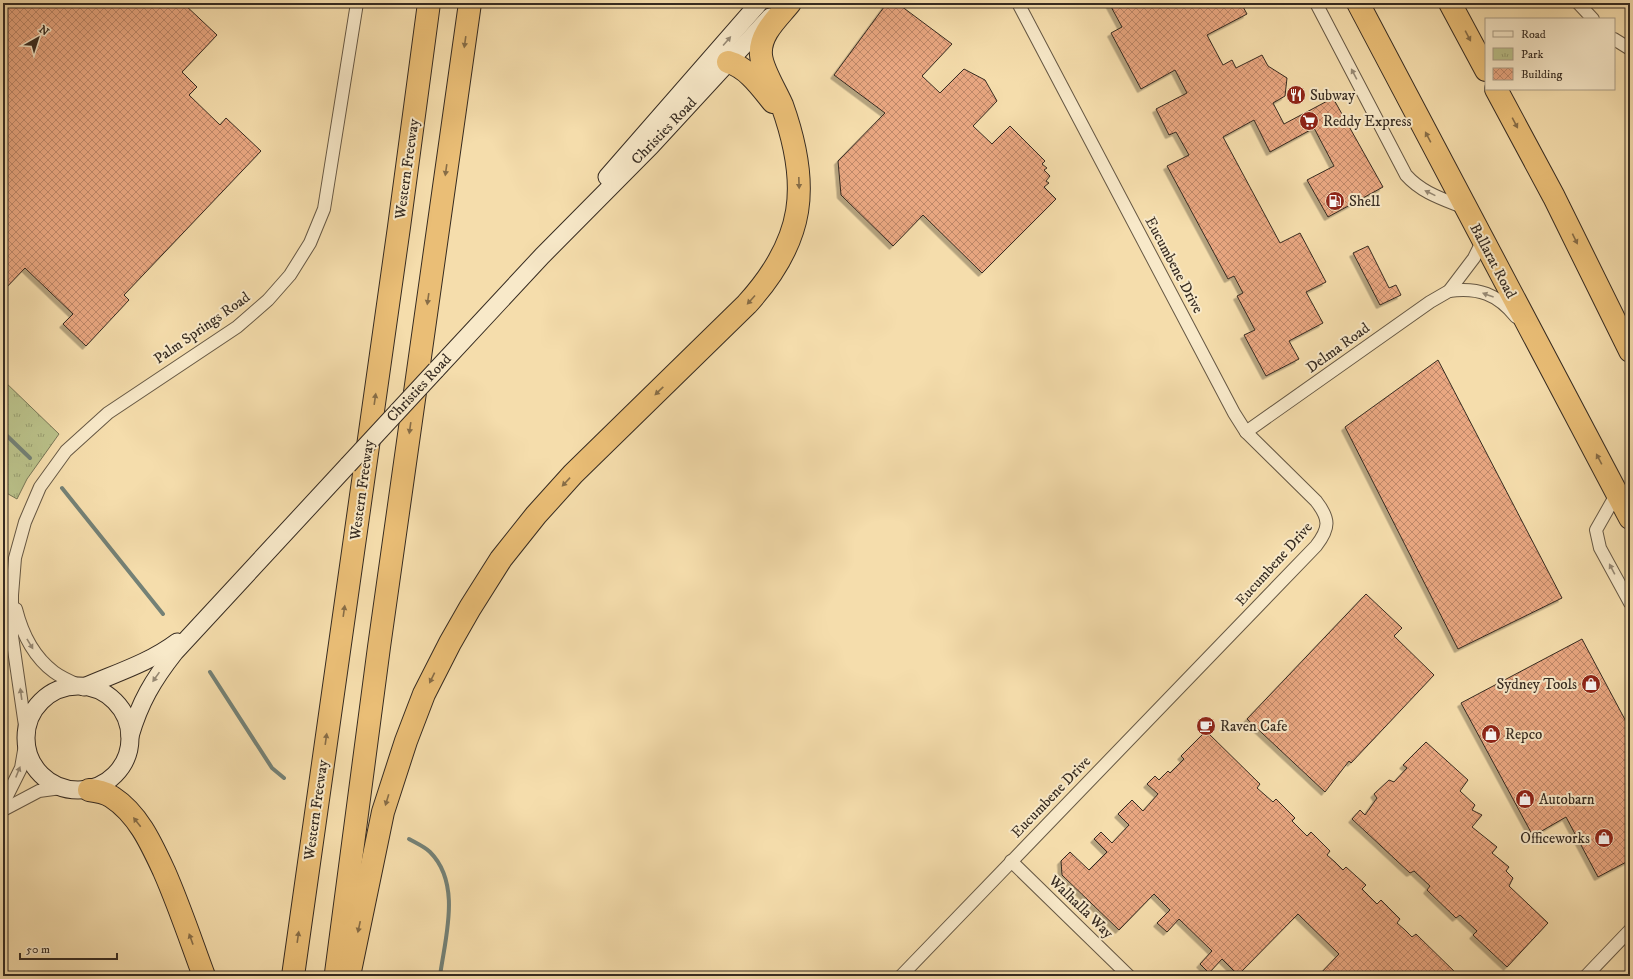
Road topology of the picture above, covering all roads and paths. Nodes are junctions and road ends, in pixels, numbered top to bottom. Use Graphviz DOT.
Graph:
graph roads {
  1 [pos="357,3"];
  2 [pos="429,3"];
  3 [pos="470,3"];
  4 [pos="759,3"];
  5 [pos="782,3"];
  6 [pos="790,3"];
  7 [pos="1018,3"];
  8 [pos="1316,3"];
  9 [pos="1358,3"];
  10 [pos="1450,3"];
  11 [pos="1578,3"];
  12 [pos="1592,18"];
  13 [pos="1615,40"];
  14 [pos="1630,49"];
  15 [pos="728,62"];
  16 [pos="1485,68"];
  17 [pos="1497,90"];
  18 [pos="788,124"];
  19 [pos="626,153"];
  20 [pos="1466,209"];
  21 [pos="1483,240"];
  22 [pos="542,256"];
  23 [pos="1449,291"];
  24 [pos="1535,341"];
  25 [pos="1630,351"];
  26 [pos="1246,432"];
  27 [pos="1617,493"];
  28 [pos="1630,518"];
  29 [pos="12,595"];
  30 [pos="1630,603"];
  31 [pos="199,625"];
  32 [pos="83,687"];
  33 [pos="26,736"];
  34 [pos="130,736"];
  35 [pos="62,788"];
  36 [pos="89,790"];
  37 [pos="3,804"];
  38 [pos="3,810"];
  39 [pos="1011,861"];
  40 [pos="1630,930"];
  41 [pos="204,976"];
  42 [pos="293,976"];
  43 [pos="335,976"];
  44 [pos="349,976"];
  45 [pos="900,976"];
  46 [pos="1129,976"];
  47 [pos="1586,976"];
  1 -- 29 [label="street, Palm Springs Road"];
  42 -- 2 [label="highway, Western Freeway, one-way"];
  3 -- 43 [label="highway, one-way"];
  19 -- 4 [label="main road, Christies Road, one-way"];
  5 -- 15 [label="main road, Christies Road"];
  6 -- 18 [label="highway"];
  7 -- 26 [label="street, Eucumbene Drive"];
  20 -- 8 [label="street, one-way"];
  20 -- 9 [label="highway, Ballarat Road, one-way"];
  10 -- 16 [label="highway, one-way"];
  11 -- 12 [label="street"];
  13 -- 14 [label="street"];
  15 -- 18 [label="highway"];
  15 -- 19 [label="main road"];
  15 -- 22 [label="main road, Christies Road"];
  17 -- 25 [label="highway, one-way"];
  18 -- 44 [label="highway, one-way"];
  19 -- 22 [label="main road, Christies Road"];
  20 -- 21 [label="highway, Ballarat Road"];
  21 -- 23 [label="street, Delma Road"];
  21 -- 24 [label="highway, Ballarat Road"];
  22 -- 31 [label="main road, Christies Road, bridge"];
  24 -- 23 [label="street, Delma Road, one-way"];
  23 -- 26 [label="street, Delma Road"];
  27 -- 24 [label="highway, Ballarat Road, one-way"];
  26 -- 39 [label="street, Eucumbene Drive"];
  27 -- 28 [label="highway, Ballarat Road"];
  30 -- 27 [label="street, one-way"];
  29 -- 32 [label="street, Palm Springs Road, one-way"];
  33 -- 29 [label="street, Palm Springs Road, one-way"];
  31 -- 32 [label="main road, Christies Road"];
  31 -- 34 [label="main road, Christies Road, one-way"];
  32 -- 33 [label="main road"];
  32 -- 34 [label="main road"];
  33 -- 35 [label="main road"];
  37 -- 33 [label="street, one-way"];
  34 -- 36 [label="main road"];
  35 -- 36 [label="main road"];
  35 -- 38 [label="street"];
  41 -- 36 [label="highway, one-way"];
  39 -- 45 [label="street, Eucumbene Drive"];
  39 -- 46 [label="street, Walhalla Way"];
  40 -- 47 [label="street"];
}
